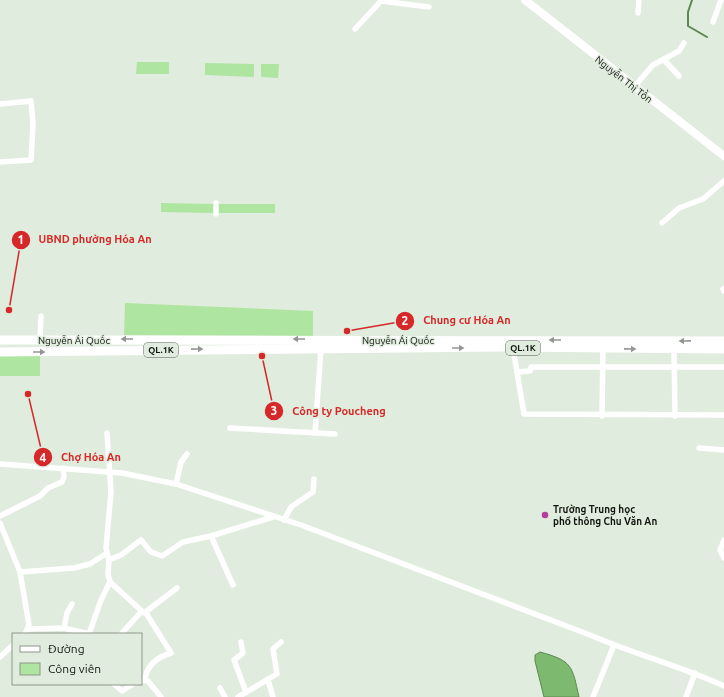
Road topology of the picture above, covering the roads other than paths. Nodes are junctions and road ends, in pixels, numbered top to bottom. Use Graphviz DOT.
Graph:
graph roads {
  1 [pos="530,0"];
  2 [pos="639,0"];
  3 [pos="721,0"];
  4 [pos="409,2"];
  5 [pos="429,7"];
  6 [pos="638,13"];
  7 [pos="713,22"];
  8 [pos="356,29"];
  9 [pos="684,43"];
  10 [pos="664,60"];
  11 [pos="679,76"];
  12 [pos="634,87"];
  13 [pos="0,104"];
  14 [pos="724,156"];
  15 [pos="0,162"];
  16 [pos="724,181"];
  17 [pos="216,203"];
  18 [pos="216,214"];
  19 [pos="662,223"];
  20 [pos="41,316"];
  21 [pos="0,340"];
  22 [pos="40,340"];
  23 [pos="724,341"];
  24 [pos="321,344"];
  25 [pos="513,348"];
  26 [pos="603,349"];
  27 [pos="724,349"];
  28 [pos="674,350"];
  29 [pos="0,352"];
  30 [pos="724,367"];
  31 [pos="603,368"];
  32 [pos="674,368"];
  33 [pos="517,372"];
  34 [pos="724,415"];
  35 [pos="602,416"];
  36 [pos="675,416"];
  37 [pos="230,428"];
  38 [pos="107,433"];
  39 [pos="315,433"];
  40 [pos="334,434"];
  41 [pos="699,448"];
  42 [pos="724,450"];
  43 [pos="187,454"];
  44 [pos="0,464"];
  45 [pos="63,468"];
  46 [pos="109,472"];
  47 [pos="314,479"];
  48 [pos="176,484"];
  49 [pos="256,510"];
  50 [pos="0,516"];
  51 [pos="274,517"];
  52 [pos="284,520"];
  53 [pos="259,522"];
  54 [pos="0,524"];
  55 [pos="211,536"];
  56 [pos="724,540"];
  57 [pos="107,553"];
  58 [pos="724,558"];
  59 [pos="109,560"];
  60 [pos="20,572"];
  61 [pos="110,582"];
  62 [pos="233,585"];
  63 [pos="177,588"];
  64 [pos="72,604"];
  65 [pos="143,612"];
  66 [pos="64,628"];
  67 [pos="27,631"];
  68 [pos="85,633"];
  69 [pos="89,633"];
  70 [pos="122,633"];
  71 [pos="241,642"];
  72 [pos="281,642"];
  73 [pos="614,645"];
  74 [pos="12,646"];
  75 [pos="0,657"];
  76 [pos="695,673"];
  77 [pos="143,680"];
  78 [pos="268,680"];
  79 [pos="115,685"];
  80 [pos="131,685"];
  81 [pos="724,686"];
  82 [pos="220,688"];
  83 [pos="122,691"];
  84 [pos="246,692"];
  85 [pos="126,697"];
  86 [pos="161,697"];
  87 [pos="225,697"];
  88 [pos="238,697"];
  89 [pos="272,697"];
  90 [pos="593,697"];
  91 [pos="686,697"];
  1 -- 12 [label="street, Nguyễn Thị Tồn"];
  2 -- 6 [label="street"];
  3 -- 7 [label="street"];
  4 -- 5 [label="street"];
  4 -- 8 [label="street"];
  9 -- 10 [label="street"];
  10 -- 11 [label="street"];
  10 -- 12 [label="street"];
  12 -- 14 [label="street, Nguyễn Thị Tồn"];
  13 -- 15 [label="street"];
  16 -- 19 [label="street"];
  17 -- 18 [label="street"];
  20 -- 22 [label="street"];
  21 -- 22 [label="main road, Nguyễn Ái Quốc / QL.1K"];
  24 -- 22 [label="main road, Nguyễn Ái Quốc / QL.1K, one-way"];
  23 -- 24 [label="main road, Nguyễn Ái Quốc / QL.1K, one-way"];
  24 -- 25 [label="main road, Nguyễn Ái Quốc / QL.1K, one-way"];
  29 -- 24 [label="main road, QL.1K, one-way"];
  24 -- 39 [label="street"];
  25 -- 26 [label="main road, Nguyễn Ái Quốc / QL.1K"];
  25 -- 33 [label="street"];
  26 -- 28 [label="main road, Nguyễn Ái Quốc / QL.1K, one-way"];
  26 -- 31 [label="street"];
  27 -- 28 [label="main road, Nguyễn Ái Quốc / QL.1K"];
  28 -- 32 [label="street"];
  30 -- 32 [label="street"];
  31 -- 32 [label="street"];
  31 -- 33 [label="street"];
  31 -- 35 [label="street"];
  32 -- 36 [label="street"];
  33 -- 35 [label="street"];
  34 -- 36 [label="street"];
  35 -- 36 [label="street"];
  37 -- 39 [label="street"];
  38 -- 46 [label="street"];
  39 -- 40 [label="street"];
  41 -- 42 [label="street"];
  43 -- 48 [label="street"];
  44 -- 45 [label="street"];
  45 -- 46 [label="street"];
  45 -- 50 [label="street"];
  46 -- 48 [label="street"];
  46 -- 57 [label="street"];
  47 -- 52 [label="street"];
  48 -- 49 [label="street"];
  49 -- 51 [label="street"];
  49 -- 53 [label="street"];
  51 -- 52 [label="street"];
  51 -- 53 [label="street"];
  52 -- 73 [label="street"];
  53 -- 55 [label="street"];
  54 -- 60 [label="street"];
  55 -- 59 [label="street"];
  55 -- 62 [label="street"];
  56 -- 58 [label="street"];
  57 -- 59 [label="street"];
  57 -- 60 [label="street"];
  59 -- 61 [label="street"];
  60 -- 67 [label="street"];
  61 -- 65 [label="street"];
  61 -- 69 [label="street"];
  63 -- 65 [label="street"];
  64 -- 66 [label="street"];
  65 -- 70 [label="street"];
  65 -- 77 [label="street"];
  66 -- 67 [label="street"];
  66 -- 68 [label="street"];
  71 -- 84 [label="street"];
  72 -- 78 [label="street"];
  73 -- 76 [label="street"];
  73 -- 90 [label="street"];
  74 -- 75 [label="street"];
  76 -- 81 [label="street"];
  76 -- 91 [label="street"];
  77 -- 86 [label="street"];
  78 -- 84 [label="street"];
  78 -- 89 [label="street"];
  79 -- 83 [label="street"];
  80 -- 83 [label="street"];
  82 -- 87 [label="street"];
  83 -- 85 [label="street"];
  84 -- 88 [label="street"];
}
